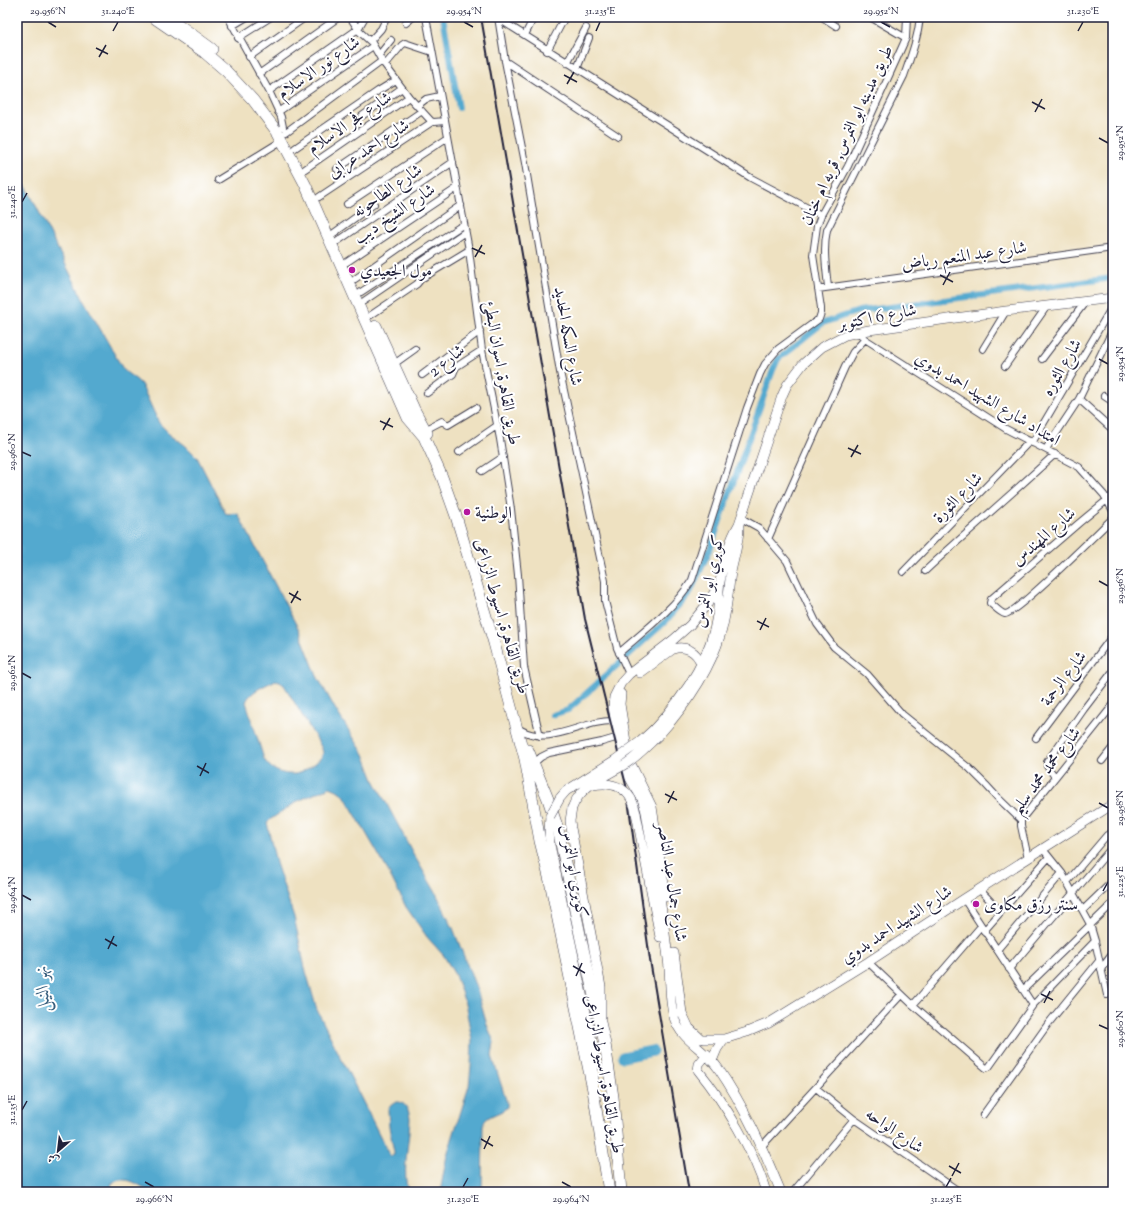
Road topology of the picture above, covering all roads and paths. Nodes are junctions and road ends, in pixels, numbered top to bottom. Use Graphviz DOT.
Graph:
graph roads {
  1 [pos="153,17"];
  2 [pos="168,17"];
  3 [pos="228,17"];
  4 [pos="247,17"];
  5 [pos="271,17"];
  6 [pos="306,17"];
  7 [pos="339,17"];
  8 [pos="351,17"];
  9 [pos="366,17"];
  10 [pos="387,17"];
  11 [pos="413,17"];
  12 [pos="426,17"];
  13 [pos="534,17"];
  14 [pos="565,17"];
  15 [pos="822,17"];
  16 [pos="870,17"];
  17 [pos="907,17"];
  18 [pos="920,17"];
  19 [pos="499,18"];
  20 [pos="406,24"];
  21 [pos="232,26"];
  22 [pos="836,26"];
  23 [pos="586,28"];
  24 [pos="358,29"];
  25 [pos="525,35"];
  26 [pos="238,38"];
  27 [pos="589,38"];
  28 [pos="906,38"];
  29 [pos="391,40"];
  30 [pos="371,43"];
  31 [pos="547,50"];
  32 [pos="432,52"];
  33 [pos="379,55"];
  34 [pos="249,57"];
  35 [pos="505,61"];
  36 [pos="384,63"];
  37 [pos="567,63"];
  38 [pos="577,69"];
  39 [pos="259,74"];
  40 [pos="396,80"];
  41 [pos="402,88"];
  42 [pos="269,91"];
  43 [pos="440,96"];
  44 [pos="409,98"];
  45 [pos="417,106"];
  46 [pos="422,111"];
  47 [pos="278,112"];
  48 [pos="362,116"];
  49 [pos="445,121"];
  50 [pos="432,122"];
  51 [pos="284,133"];
  52 [pos="618,136"];
  53 [pos="448,137"];
  54 [pos="295,148"];
  55 [pos="453,162"];
  56 [pos="305,169"];
  57 [pos="337,169"];
  58 [pos="218,180"];
  59 [pos="457,188"];
  60 [pos="319,197"];
  61 [pos="347,204"];
  62 [pos="374,204"];
  63 [pos="460,205"];
  64 [pos="821,215"];
  65 [pos="464,224"];
  66 [pos="465,232"];
  67 [pos="336,237"];
  68 [pos="1113,248"];
  69 [pos="469,250"];
  70 [pos="347,262"];
  71 [pos="355,279"];
  72 [pos="828,287"];
  73 [pos="818,289"];
  74 [pos="362,297"];
  75 [pos="1113,298"];
  76 [pos="1086,301"];
  77 [pos="1113,305"];
  78 [pos="1047,306"];
  79 [pos="1006,311"];
  80 [pos="371,315"];
  81 [pos="1113,329"];
  82 [pos="480,330"];
  83 [pos="861,336"];
  84 [pos="415,348"];
  85 [pos="983,349"];
  86 [pos="482,350"];
  87 [pos="1042,359"];
  88 [pos="394,364"];
  89 [pos="1005,366"];
  90 [pos="422,375"];
  91 [pos="426,393"];
  92 [pos="1104,396"];
  93 [pos="1079,399"];
  94 [pos="1113,402"];
  95 [pos="476,408"];
  96 [pos="498,425"];
  97 [pos="425,430"];
  98 [pos="1113,430"];
  99 [pos="1031,442"];
  100 [pos="1046,449"];
  101 [pos="459,452"];
  102 [pos="1055,454"];
  103 [pos="503,457"];
  104 [pos="482,471"];
  105 [pos="1113,495"];
  106 [pos="1107,500"];
  107 [pos="1113,511"];
  108 [pos="1113,518"];
  109 [pos="740,521"];
  110 [pos="768,539"];
  111 [pos="926,571"];
  112 [pos="903,572"];
  113 [pos="720,582"];
  114 [pos="1113,635"];
  115 [pos="620,656"];
  116 [pos="700,664"];
  117 [pos="628,671"];
  118 [pos="1113,671"];
  119 [pos="1113,705"];
  120 [pos="615,721"];
  121 [pos="521,730"];
  122 [pos="657,731"];
  123 [pos="540,736"];
  124 [pos="618,737"];
  125 [pos="1036,738"];
  126 [pos="1113,747"];
  127 [pos="1102,761"];
  128 [pos="534,763"];
  129 [pos="1055,777"];
  130 [pos="590,785"];
  131 [pos="1113,804"];
  132 [pos="1022,820"];
  133 [pos="1113,838"];
  134 [pos="1113,846"];
  135 [pos="1042,848"];
  136 [pos="1049,857"];
  137 [pos="1028,858"];
  138 [pos="1062,873"];
  139 [pos="1068,881"];
  140 [pos="1113,881"];
  141 [pos="979,889"];
  142 [pos="1073,893"];
  143 [pos="964,899"];
  144 [pos="1113,902"];
  145 [pos="1083,910"];
  146 [pos="1001,912"];
  147 [pos="1090,924"];
  148 [pos="983,929"];
  149 [pos="1095,941"];
  150 [pos="997,950"];
  151 [pos="1113,953"];
  152 [pos="668,960"];
  153 [pos="1099,961"];
  154 [pos="868,962"];
  155 [pos="1009,968"];
  156 [pos="1101,969"];
  157 [pos="1023,990"];
  158 [pos="901,994"];
  159 [pos="1107,995"];
  160 [pos="913,1005"];
  161 [pos="1032,1005"];
  162 [pos="600,1023"];
  163 [pos="686,1036"];
  164 [pos="700,1038"];
  165 [pos="724,1039"];
  166 [pos="710,1058"];
  167 [pos="816,1088"];
  168 [pos="593,1090"];
  169 [pos="741,1106"];
  170 [pos="729,1114"];
  171 [pos="983,1115"];
  172 [pos="854,1119"];
  173 [pos="762,1146"];
  174 [pos="609,1192"];
  175 [pos="621,1192"];
  176 [pos="766,1192"];
  177 [pos="781,1192"];
  178 [pos="793,1192"];
  179 [pos="960,1192"];
  1 -- 51 [label="highway, طريق القاهرة, اسيوط الزراعى"];
  2 -- 51 [label="highway, طريق القاهرة, اسيوط الزراعى"];
  3 -- 21 [label="street"];
  4 -- 21 [label="street"];
  5 -- 26 [label="street"];
  6 -- 34 [label="street"];
  7 -- 39 [label="street"];
  8 -- 24 [label="street"];
  9 -- 24 [label="street"];
  10 -- 30 [label="street, شارع نور الاسلام"];
  11 -- 20 [label="street"];
  12 -- 32 [label="street, طريق القاهرة, اسوان البطئ"];
  13 -- 25 [label="street"];
  14 -- 31 [label="street"];
  15 -- 22 [label="street"];
  16 -- 28 [label="street"];
  17 -- 28 [label="street, طريق مدينه ابو النمرس, قريه ام خنان"];
  18 -- 72 [label="street, طريق مدينه ابو النمرس, قريه ام خنان"];
  19 -- 25 [label="street"];
  19 -- 35 [label="street, شارع السكه الحديد"];
  21 -- 26 [label="street"];
  23 -- 37 [label="street"];
  24 -- 30 [label="street"];
  24 -- 42 [label="street"];
  25 -- 31 [label="street"];
  26 -- 34 [label="street"];
  27 -- 38 [label="street"];
  28 -- 64 [label="street, طريق مدينه ابو النمرس, قريه ام خنان"];
  29 -- 33 [label="street"];
  30 -- 33 [label="street"];
  30 -- 47 [label="street, شارع نور الاسلام"];
  31 -- 37 [label="street"];
  32 -- 36 [label="street"];
  32 -- 43 [label="street, طريق القاهرة, اسوان البطئ"];
  33 -- 36 [label="street"];
  34 -- 39 [label="street"];
  35 -- 52 [label="street"];
  35 -- 115 [label="street, شارع السكه الحديد"];
  36 -- 40 [label="street"];
  36 -- 51 [label="street"];
  37 -- 38 [label="street"];
  38 -- 64 [label="street"];
  39 -- 42 [label="street"];
  40 -- 41 [label="street"];
  40 -- 54 [label="street"];
  41 -- 44 [label="street"];
  41 -- 48 [label="street"];
  42 -- 47 [label="street"];
  43 -- 45 [label="street"];
  43 -- 49 [label="street, طريق القاهرة, اسوان البطئ"];
  44 -- 45 [label="street"];
  44 -- 56 [label="street, شارع فجر الاسلام"];
  45 -- 46 [label="street"];
  46 -- 50 [label="street"];
  46 -- 57 [label="street"];
  47 -- 51 [label="street"];
  49 -- 50 [label="street"];
  49 -- 53 [label="street, طريق القاهرة, اسوان البطئ"];
  50 -- 60 [label="street, شارع احمد عرابى"];
  51 -- 54 [label="highway, طريق القاهرة, اسيوط الزراعى"];
  51 -- 58 [label="street"];
  51 -- 168 [label="highway, طريق القاهرة, اسيوط الزراعى"];
  53 -- 55 [label="street, طريق القاهرة, اسوان البطئ"];
  53 -- 61 [label="street"];
  54 -- 56 [label="highway, طريق القاهرة, اسيوط الزراعى"];
  55 -- 59 [label="street, طريق القاهرة, اسوان البطئ"];
  55 -- 67 [label="street, شارع الطاحونه"];
  56 -- 60 [label="highway, طريق القاهرة, اسيوط الزراعى"];
  59 -- 63 [label="street, طريق القاهرة, اسوان البطئ"];
  59 -- 70 [label="street, شارع الشيخ ديب"];
  60 -- 67 [label="highway, طريق القاهرة, اسيوط الزراعى"];
  62 -- 67 [label="street"];
  63 -- 65 [label="street, طريق القاهرة, اسوان البطئ"];
  63 -- 71 [label="street"];
  64 -- 73 [label="street, طريق مدينه ابو النمرس, قريه ام خنان"];
  65 -- 66 [label="street, طريق القاهرة, اسوان البطئ"];
  65 -- 74 [label="street"];
  66 -- 69 [label="street, طريق القاهرة, اسوان البطئ"];
  66 -- 74 [label="street"];
  67 -- 70 [label="highway, طريق القاهرة, اسيوط الزراعى"];
  68 -- 72 [label="street, شارع عبد المنعم رياض"];
  69 -- 80 [label="street"];
  69 -- 82 [label="street, طريق القاهرة, اسوان البطئ"];
  70 -- 71 [label="highway, طريق القاهرة, اسيوط الزراعى"];
  71 -- 74 [label="highway, طريق القاهرة, اسيوط الزراعى"];
  72 -- 73 [label="street, شارع عبد المنعم رياض"];
  73 -- 115 [label="street, طريق مدينه ابو النمرس, قريه ام خنان"];
  74 -- 80 [label="highway, طريق القاهرة, اسيوط الزراعى"];
  75 -- 76 [label="main road, شارع 6 اكتوبر"];
  76 -- 78 [label="main road, شارع 6 اكتوبر"];
  76 -- 87 [label="street"];
  77 -- 99 [label="street, شارع الثوره"];
  78 -- 79 [label="main road, شارع 6 اكتوبر"];
  78 -- 89 [label="street"];
  79 -- 83 [label="main road, شارع 6 اكتوبر"];
  79 -- 85 [label="street"];
  80 -- 88 [label="highway, طريق القاهرة, اسيوط الزراعى"];
  81 -- 93 [label="street"];
  82 -- 86 [label="street, طريق القاهرة, اسوان البطئ"];
  82 -- 90 [label="street"];
  83 -- 99 [label="street, امتداد شارع الشهيد احمد بدوي"];
  83 -- 109 [label="main road, شارع 6 اكتوبر"];
  83 -- 110 [label="street"];
  84 -- 88 [label="street"];
  86 -- 91 [label="street, شارع 2"];
  86 -- 96 [label="street, طريق القاهرة, اسوان البطئ"];
  88 -- 97 [label="highway, طريق القاهرة, اسيوط الزراعى"];
  92 -- 94 [label="street"];
  93 -- 98 [label="street"];
  93 -- 100 [label="street"];
  95 -- 97 [label="street"];
  96 -- 101 [label="street"];
  96 -- 103 [label="street, طريق القاهرة, اسوان البطئ"];
  97 -- 121 [label="highway, طريق القاهرة, اسيوط الزراعى"];
  99 -- 100 [label="street, امتداد شارع الشهيد احمد بدوي"];
  99 -- 112 [label="street, شارع الثورة"];
  100 -- 102 [label="street, امتداد شارع الشهيد احمد بدوي"];
  102 -- 106 [label="street, امتداد شارع الشهيد احمد بدوي"];
  102 -- 111 [label="street"];
  103 -- 104 [label="street"];
  103 -- 123 [label="street, طريق القاهرة, اسوان البطئ"];
  105 -- 106 [label="street, شارع المهندس"];
  106 -- 107 [label="street, امتداد شارع الشهيد احمد بدوي"];
  106 -- 108 [label="street, شارع المهندس"];
  109 -- 110 [label="street"];
  109 -- 113 [label="main road, كوبري ابو النمرس"];
  109 -- 122 [label="main road, كوبري ابو النمرس"];
  110 -- 132 [label="street"];
  113 -- 116 [label="main road, كوبري ابو النمرس"];
  113 -- 117 [label="main road, شارع جمال عبد الناصر"];
  114 -- 125 [label="street, شارع الرحمة"];
  115 -- 117 [label="street, شارع السكه الحديد"];
  116 -- 122 [label="main road, كوبري ابو النمرس"];
  116 -- 164 [label="main road, شارع جمال عبد الناصر"];
  117 -- 120 [label="main road, شارع جمال عبد الناصر"];
  118 -- 129 [label="street"];
  119 -- 129 [label="street, شارع محمد محمد سليم"];
  120 -- 123 [label="street"];
  120 -- 124 [label="main road, شارع جمال عبد الناصر"];
  121 -- 123 [label="street"];
  121 -- 128 [label="highway, طريق القاهرة, اسيوط الزراعى"];
  122 -- 130 [label="main road, كوبري ابو النمرس, bridge"];
  122 -- 168 [label="main road, كوبري ابو النمرس, bridge"];
  124 -- 128 [label="street"];
  124 -- 152 [label="main road, شارع جمال عبد الناصر"];
  126 -- 127 [label="street"];
  128 -- 162 [label="highway, طريق القاهرة, اسيوط الزراعى"];
  129 -- 132 [label="street, شارع محمد محمد سليم"];
  130 -- 152 [label="main road, bridge"];
  130 -- 162 [label="main road, كوبري ابو النمرس, bridge"];
  131 -- 135 [label="main road, شارع الشهيد احمد بدوي"];
  132 -- 137 [label="street, شارع محمد محمد سليم"];
  133 -- 139 [label="street"];
  134 -- 142 [label="street"];
  135 -- 136 [label="street"];
  135 -- 137 [label="main road, شارع الشهيد احمد بدوي"];
  136 -- 138 [label="street"];
  136 -- 146 [label="street"];
  137 -- 141 [label="main road, شارع الشهيد احمد بدوي"];
  138 -- 139 [label="street"];
  138 -- 150 [label="street"];
  139 -- 142 [label="street"];
  140 -- 145 [label="street"];
  141 -- 143 [label="main road, شارع الشهيد احمد بدوي"];
  141 -- 146 [label="street"];
  142 -- 145 [label="street"];
  142 -- 155 [label="street"];
  143 -- 148 [label="street"];
  143 -- 154 [label="main road, شارع الشهيد احمد بدوي"];
  144 -- 147 [label="street"];
  145 -- 147 [label="street"];
  146 -- 148 [label="street"];
  147 -- 149 [label="street"];
  147 -- 157 [label="street"];
  148 -- 150 [label="street"];
  148 -- 160 [label="street"];
  149 -- 153 [label="street"];
  149 -- 161 [label="street"];
  150 -- 155 [label="street"];
  151 -- 156 [label="street"];
  152 -- 163 [label="main road, شارع جمال عبد الناصر"];
  153 -- 156 [label="street"];
  153 -- 171 [label="street"];
  154 -- 158 [label="street"];
  154 -- 165 [label="main road, شارع الشهيد احمد بدوي"];
  155 -- 157 [label="street"];
  156 -- 159 [label="street"];
  157 -- 161 [label="street"];
  158 -- 160 [label="street"];
  158 -- 167 [label="street"];
  160 -- 161 [label="street"];
  162 -- 175 [label="highway, طريق القاهرة, اسيوط الزراعى"];
  163 -- 164 [label="main road, شارع الشهيد احمد بدوي"];
  163 -- 166 [label="main road, شارع جمال عبد الناصر"];
  164 -- 165 [label="main road, شارع الشهيد احمد بدوي"];
  165 -- 166 [label="main road"];
  166 -- 169 [label="main road, شارع جمال عبد الناصر"];
  166 -- 170 [label="main road"];
  167 -- 172 [label="street, شارع الواحه"];
  167 -- 173 [label="street"];
  168 -- 174 [label="highway, طريق القاهرة, اسيوط الزراعى"];
  169 -- 170 [label="main road"];
  169 -- 173 [label="main road, شارع جمال عبد الناصر"];
  170 -- 176 [label="main road"];
  172 -- 178 [label="street"];
  172 -- 179 [label="street, شارع الواحه"];
  173 -- 177 [label="main road, شارع جمال عبد الناصر"];
}
